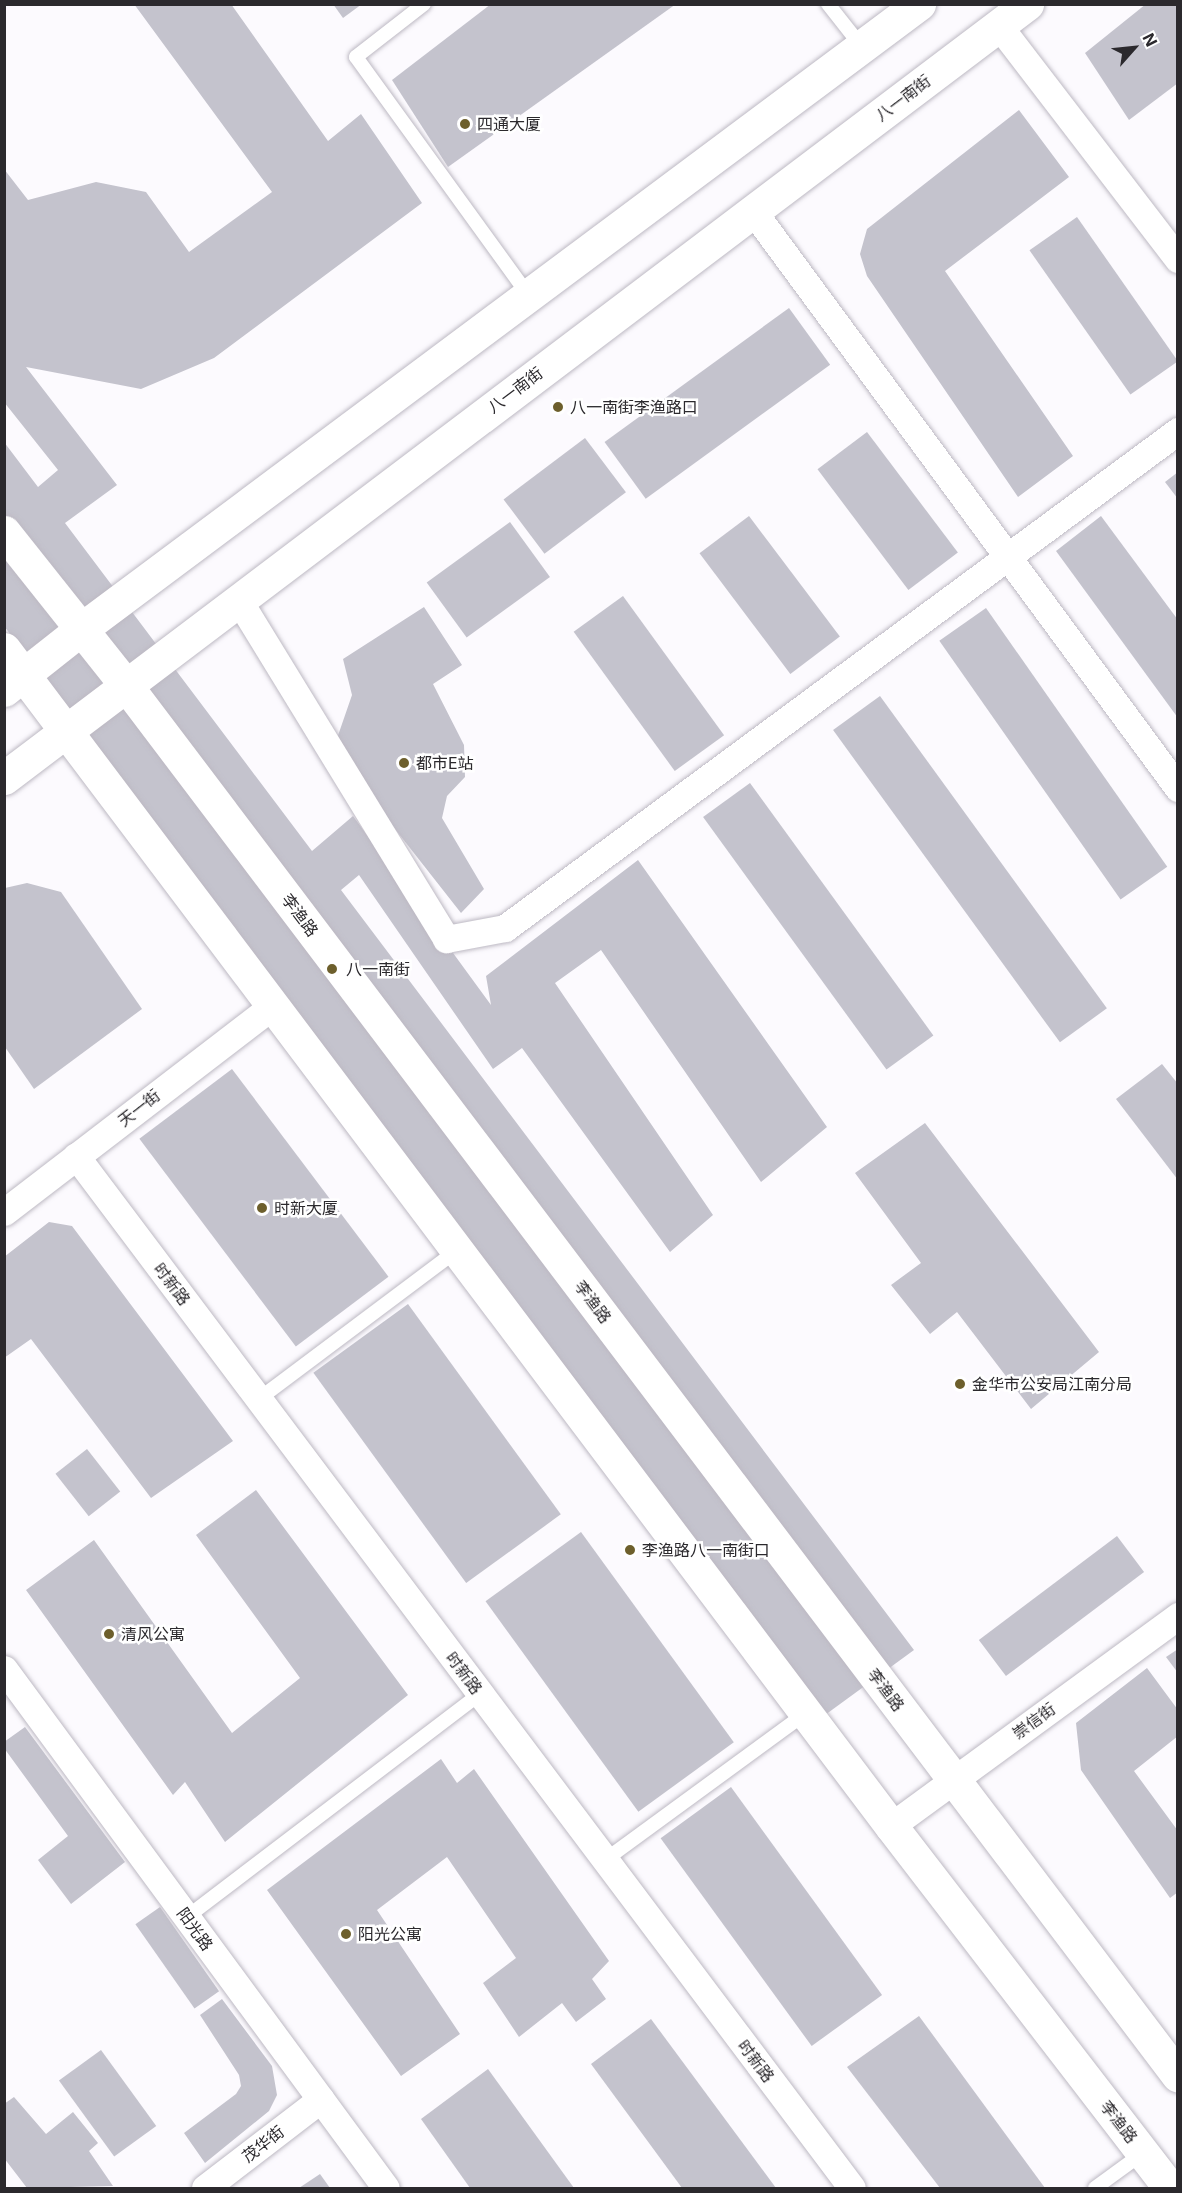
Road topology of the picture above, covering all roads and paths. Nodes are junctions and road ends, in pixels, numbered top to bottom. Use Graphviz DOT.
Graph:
graph roads {
  1 [pos="424,4"];
  2 [pos="828,4"];
  3 [pos="919,4"];
  4 [pos="1027,4"];
  5 [pos="999,26"];
  6 [pos="862,47"];
  7 [pos="753,211"];
  8 [pos="1178,259"];
  9 [pos="529,295"];
  10 [pos="1178,431"];
  11 [pos="4,532"];
  12 [pos="1008,557"];
  13 [pos="238,599"];
  14 [pos="80,630"];
  15 [pos="4,649"];
  16 [pos="15,683"];
  17 [pos="125,684"];
  18 [pos="68,731"];
  19 [pos="4,778"];
  20 [pos="1178,788"];
  21 [pos="274,1005"];
  22 [pos="76,1156"];
  23 [pos="4,1212"];
  24 [pos="456,1251"];
  25 [pos="259,1400"];
  26 [pos="1178,1616"];
  27 [pos="9,1683"];
  28 [pos="480,1694"];
  29 [pos="806,1713"];
  30 [pos="954,1780"];
  31 [pos="891,1826"];
  32 [pos="605,1860"];
  33 [pos="187,1917"];
  34 [pos="1178,2076"];
  35 [pos="321,2099"];
  36 [pos="1143,2153"];
  37 [pos="211,2187"];
  38 [pos="386,2188"];
  39 [pos="852,2188"];
  40 [pos="1095,2188"];
  41 [pos="1170,2188"];
  1 -- 9 [label="lane"];
  2 -- 6 [label="lane"];
  3 -- 6 [label="main road"];
  4 -- 5 [label="main road, 八一南街"];
  5 -- 7 [label="main road, 八一南街"];
  5 -- 8 [label="street"];
  6 -- 9 [label="main road"];
  7 -- 12 [label="street"];
  7 -- 13 [label="main road, 八一南街"];
  9 -- 14 [label="main road"];
  10 -- 12 [label="street"];
  11 -- 14 [label="main road, 李渔路"];
  12 -- 13 [label="street"];
  12 -- 20 [label="street"];
  13 -- 17 [label="main road, 八一南街"];
  14 -- 16 [label="main road"];
  14 -- 17 [label="main road, 李渔路"];
  15 -- 16 [label="main road, 李渔路"];
  16 -- 18 [label="main road, 李渔路"];
  17 -- 18 [label="main road, 八一南街"];
  17 -- 30 [label="main road, 李渔路"];
  18 -- 19 [label="main road, 八一南街"];
  18 -- 21 [label="main road, 李渔路"];
  21 -- 22 [label="street, 天一街"];
  21 -- 24 [label="main road, 李渔路"];
  22 -- 23 [label="street, 天一街"];
  22 -- 25 [label="street, 时新路"];
  24 -- 25 [label="lane"];
  24 -- 29 [label="main road, 李渔路"];
  25 -- 28 [label="street, 时新路"];
  26 -- 30 [label="street, 崇信街"];
  27 -- 33 [label="street, 阳光路"];
  28 -- 32 [label="street, 时新路"];
  28 -- 33 [label="lane"];
  29 -- 31 [label="main road, 李渔路"];
  29 -- 32 [label="lane"];
  30 -- 31 [label="street, 崇信街"];
  30 -- 34 [label="main road, 李渔路"];
  31 -- 36 [label="main road, 李渔路"];
  32 -- 39 [label="street, 时新路"];
  33 -- 35 [label="street, 阳光路"];
  35 -- 37 [label="street, 茂华街"];
  35 -- 38 [label="street, 阳光路"];
  36 -- 40 [label="lane"];
  36 -- 41 [label="main road, 李渔路"];
}
